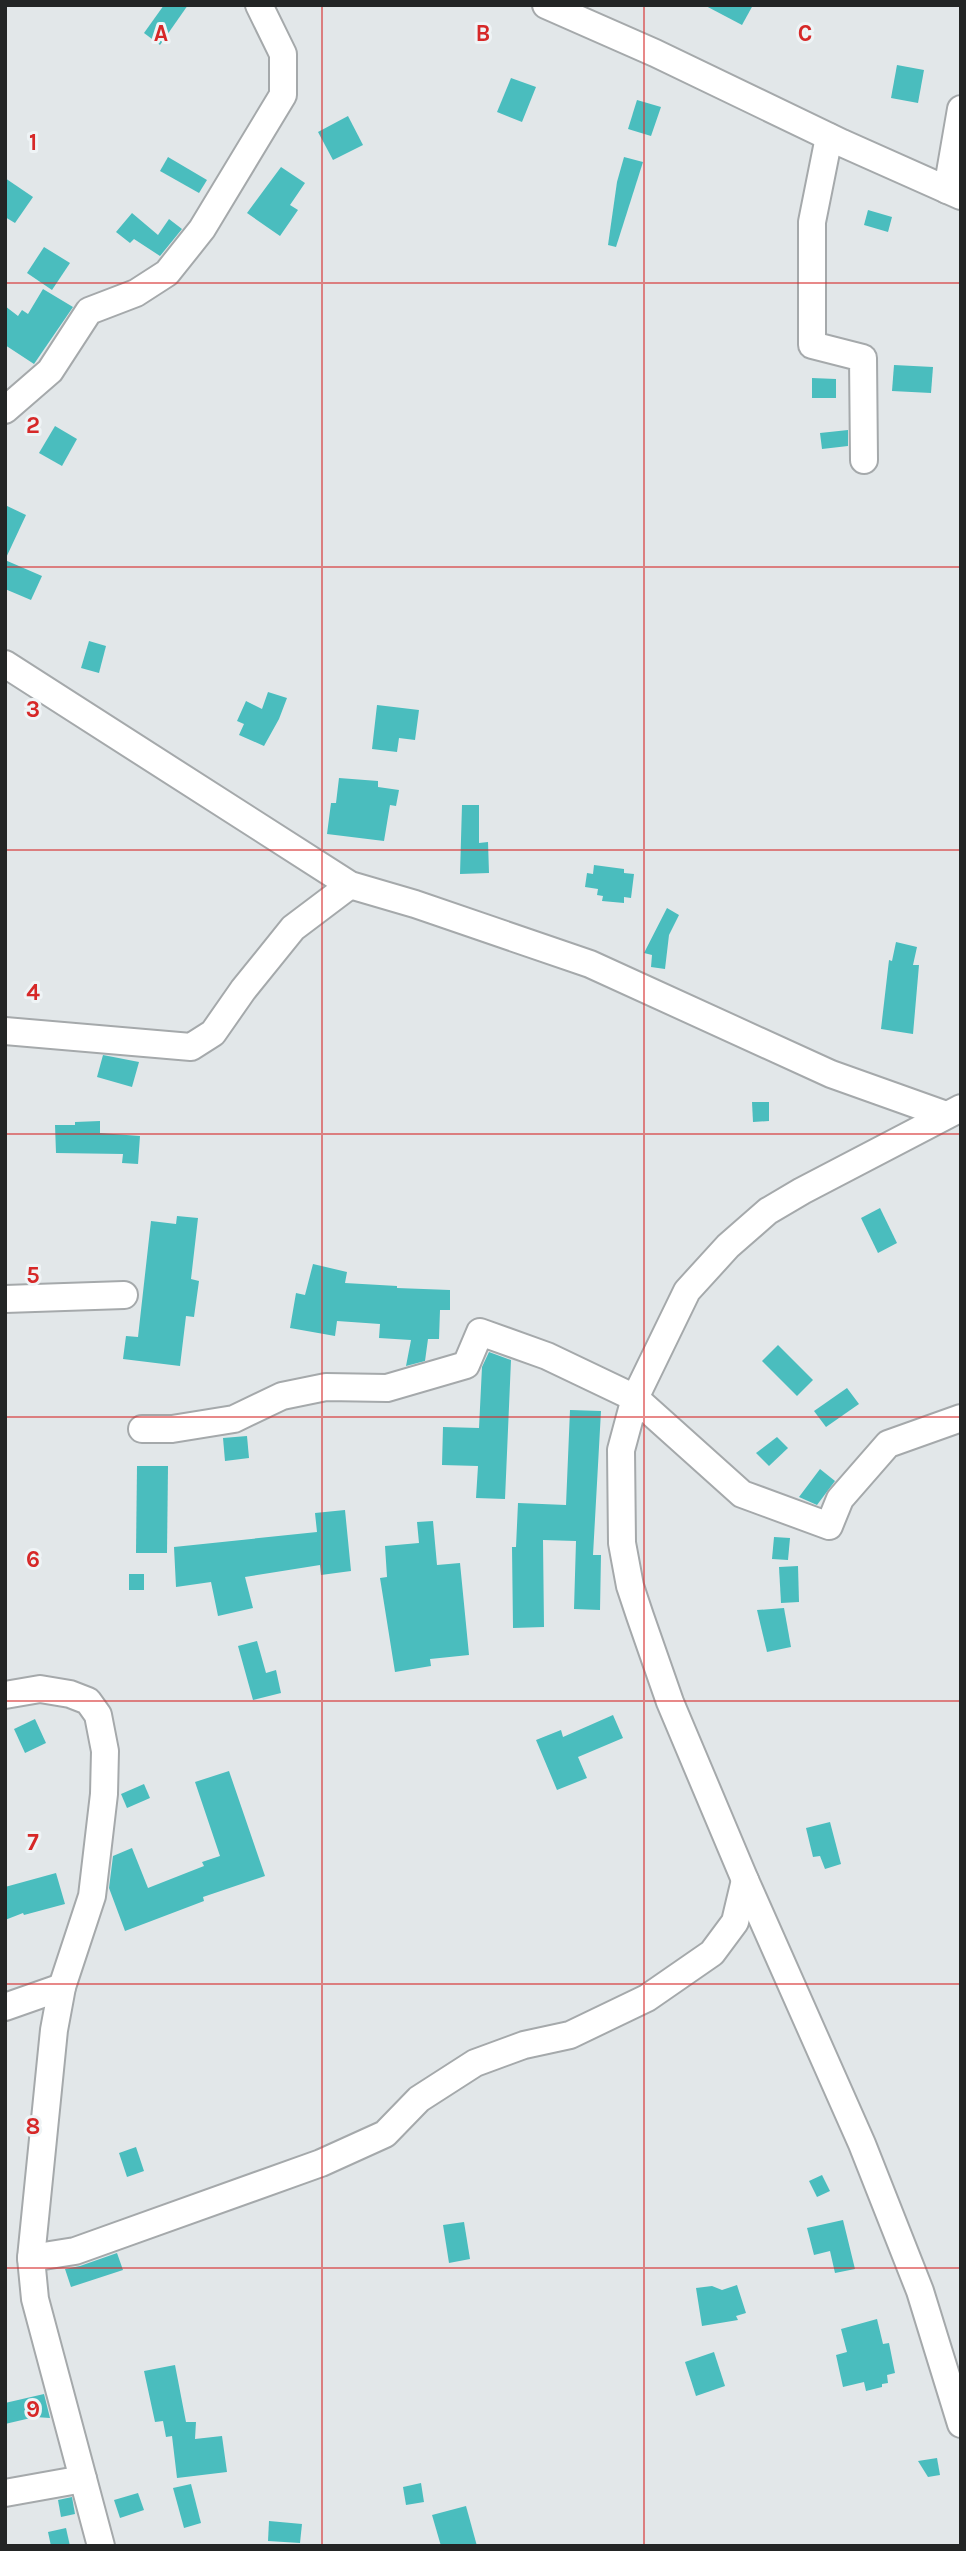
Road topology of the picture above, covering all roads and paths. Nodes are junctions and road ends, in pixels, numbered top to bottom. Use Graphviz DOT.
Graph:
graph roads {
  1 [pos="259,5"];
  2 [pos="546,5"];
  3 [pos="961,109"];
  4 [pos="829,137"];
  5 [pos="954,193"];
  6 [pos="5,410"];
  7 [pos="863,460"];
  8 [pos="5,664"];
  9 [pos="350,885"];
  10 [pos="5,1031"];
  11 [pos="953,1111"];
  12 [pos="124,1296"];
  13 [pos="5,1299"];
  14 [pos="635,1398"];
  15 [pos="961,1418"];
  16 [pos="142,1429"];
  17 [pos="5,1695"];
  18 [pos="745,1880"];
  19 [pos="62,1987"];
  20 [pos="5,2007"];
  21 [pos="31,2258"];
  22 [pos="961,2424"];
  23 [pos="83,2479"];
  24 [pos="5,2493"];
  25 [pos="101,2546"];
  1 -- 6 [label="street"];
  2 -- 4 [label="street"];
  3 -- 5 [label="street"];
  4 -- 5 [label="street"];
  4 -- 7 [label="street"];
  8 -- 9 [label="street"];
  9 -- 10 [label="street"];
  9 -- 11 [label="street"];
  11 -- 14 [label="street"];
  12 -- 13 [label="street"];
  14 -- 15 [label="street"];
  14 -- 16 [label="street"];
  14 -- 18 [label="street"];
  17 -- 19 [label="street"];
  18 -- 21 [label="street"];
  18 -- 22 [label="street"];
  19 -- 20 [label="street"];
  19 -- 21 [label="street"];
  21 -- 23 [label="street"];
  23 -- 24 [label="street"];
  23 -- 25 [label="street"];
}
